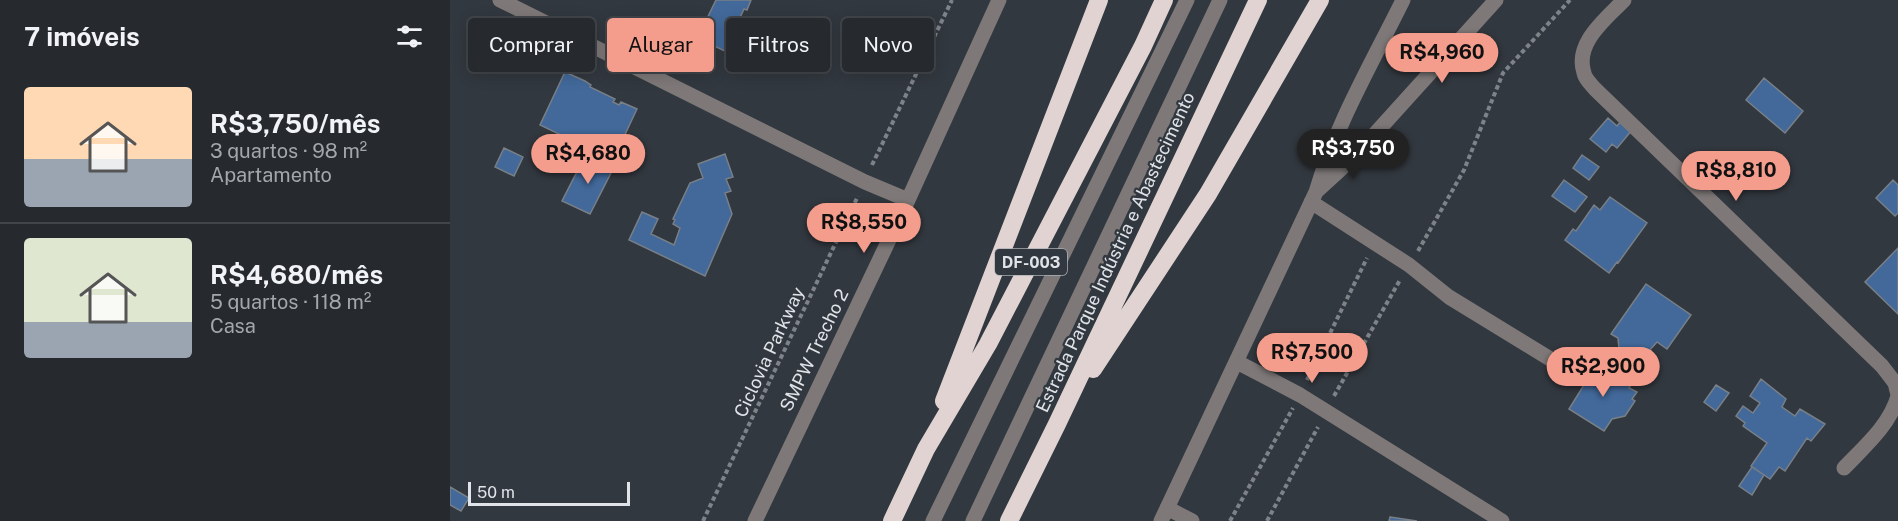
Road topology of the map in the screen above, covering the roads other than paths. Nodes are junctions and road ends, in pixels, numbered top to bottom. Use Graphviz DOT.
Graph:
graph roads {
  1 [pos="500,0"];
  2 [pos="999,0"];
  3 [pos="1099,0"];
  4 [pos="1164,0"];
  5 [pos="1187,0"];
  6 [pos="1220,0"];
  7 [pos="1258,0"];
  8 [pos="1320,0"];
  9 [pos="1403,0"];
  10 [pos="1496,0"];
  11 [pos="1624,0"];
  12 [pos="1314,197"];
  13 [pos="908,200"];
  14 [pos="1237,362"];
  15 [pos="1565,368"];
  16 [pos="1898,396"];
  17 [pos="1057,424"];
  18 [pos="926,449"];
  19 [pos="1844,468"];
  20 [pos="1164,514"];
  21 [pos="755,521"];
  22 [pos="892,521"];
  23 [pos="933,521"];
  24 [pos="973,521"];
  25 [pos="1009,521"];
  26 [pos="1192,521"];
  27 [pos="1502,521"];
  1 -- 13 [label="street"];
  2 -- 13 [label="street, SMPW Trecho 2"];
  3 -- 18 [label="highway"];
  4 -- 18 [label="highway, DF-003"];
  5 -- 23 [label="street"];
  6 -- 24 [label="street"];
  7 -- 17 [label="highway, Estrada Parque Indústria e Abastecimento"];
  8 -- 17 [label="highway"];
  9 -- 12 [label="street"];
  10 -- 12 [label="street"];
  11 -- 16 [label="street"];
  12 -- 14 [label="street"];
  12 -- 15 [label="street"];
  13 -- 21 [label="street, SMPW Trecho 2"];
  14 -- 20 [label="street"];
  14 -- 27 [label="street"];
  16 -- 19 [label="street"];
  17 -- 25 [label="highway, Estrada Parque Indústria e Abastecimento"];
  18 -- 22 [label="highway, DF-003"];
  20 -- 26 [label="street"];
}
